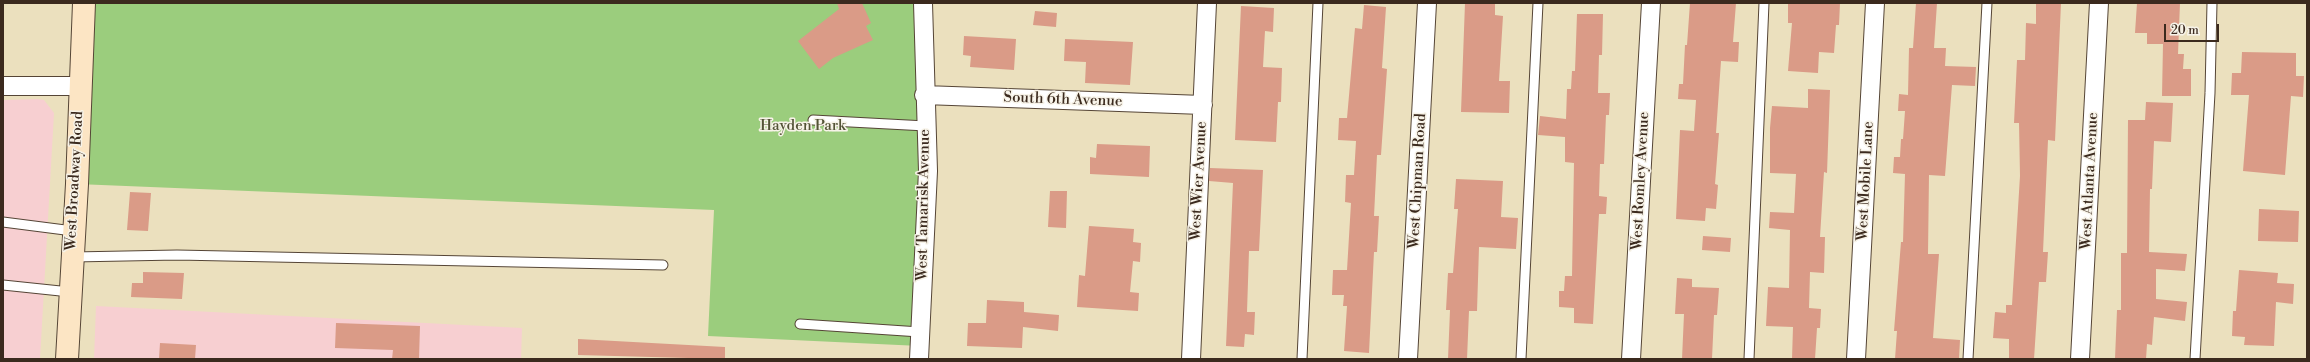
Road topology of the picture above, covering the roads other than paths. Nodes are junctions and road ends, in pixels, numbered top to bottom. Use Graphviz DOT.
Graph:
graph roads {
  1 [pos="84,3"];
  2 [pos="923,3"];
  3 [pos="1207,3"];
  4 [pos="1318,3"];
  5 [pos="1427,3"];
  6 [pos="1538,3"];
  7 [pos="1651,3"];
  8 [pos="1764,3"];
  9 [pos="1875,3"];
  10 [pos="1987,3"];
  11 [pos="2099,3"];
  12 [pos="2212,3"];
  13 [pos="3,86"];
  14 [pos="80,86"];
  15 [pos="924,95"];
  16 [pos="1203,105"];
  17 [pos="813,120"];
  18 [pos="926,126"];
  19 [pos="3,222"];
  20 [pos="73,231"];
  21 [pos="72,256"];
  22 [pos="663,265"];
  23 [pos="3,285"];
  24 [pos="70,292"];
  25 [pos="800,324"];
  26 [pos="920,332"];
  27 [pos="67,359"];
  28 [pos="919,359"];
  29 [pos="1191,359"];
  30 [pos="1302,359"];
  31 [pos="1408,359"];
  32 [pos="1520,359"];
  33 [pos="1631,359"];
  34 [pos="1749,359"];
  35 [pos="1856,359"];
  36 [pos="1968,359"];
  37 [pos="2080,359"];
  38 [pos="2195,359"];
  1 -- 14 [label="main road, West Broadway Road"];
  2 -- 15 [label="street, West Tamarisk Avenue"];
  3 -- 16 [label="street, West Wier Avenue"];
  4 -- 30 [label="lane"];
  5 -- 31 [label="street, West Chipman Road"];
  6 -- 32 [label="lane"];
  7 -- 33 [label="street, West Romley Avenue"];
  8 -- 34 [label="lane"];
  9 -- 35 [label="street, West Mobile Lane"];
  10 -- 36 [label="lane"];
  11 -- 37 [label="street, West Atlanta Avenue"];
  12 -- 38 [label="lane"];
  13 -- 14 [label="street"];
  14 -- 20 [label="main road, West Broadway Road"];
  15 -- 16 [label="street, South 6th Avenue"];
  15 -- 18 [label="street, West Tamarisk Avenue"];
  16 -- 29 [label="street, West Wier Avenue"];
  17 -- 18 [label="lane"];
  18 -- 26 [label="street, West Tamarisk Avenue"];
  19 -- 20 [label="lane"];
  20 -- 21 [label="main road, West Broadway Road"];
  21 -- 22 [label="lane"];
  21 -- 24 [label="main road, West Broadway Road"];
  23 -- 24 [label="lane"];
  24 -- 27 [label="main road, West Broadway Road"];
  25 -- 26 [label="lane"];
  26 -- 28 [label="street, West Tamarisk Avenue"];
}
